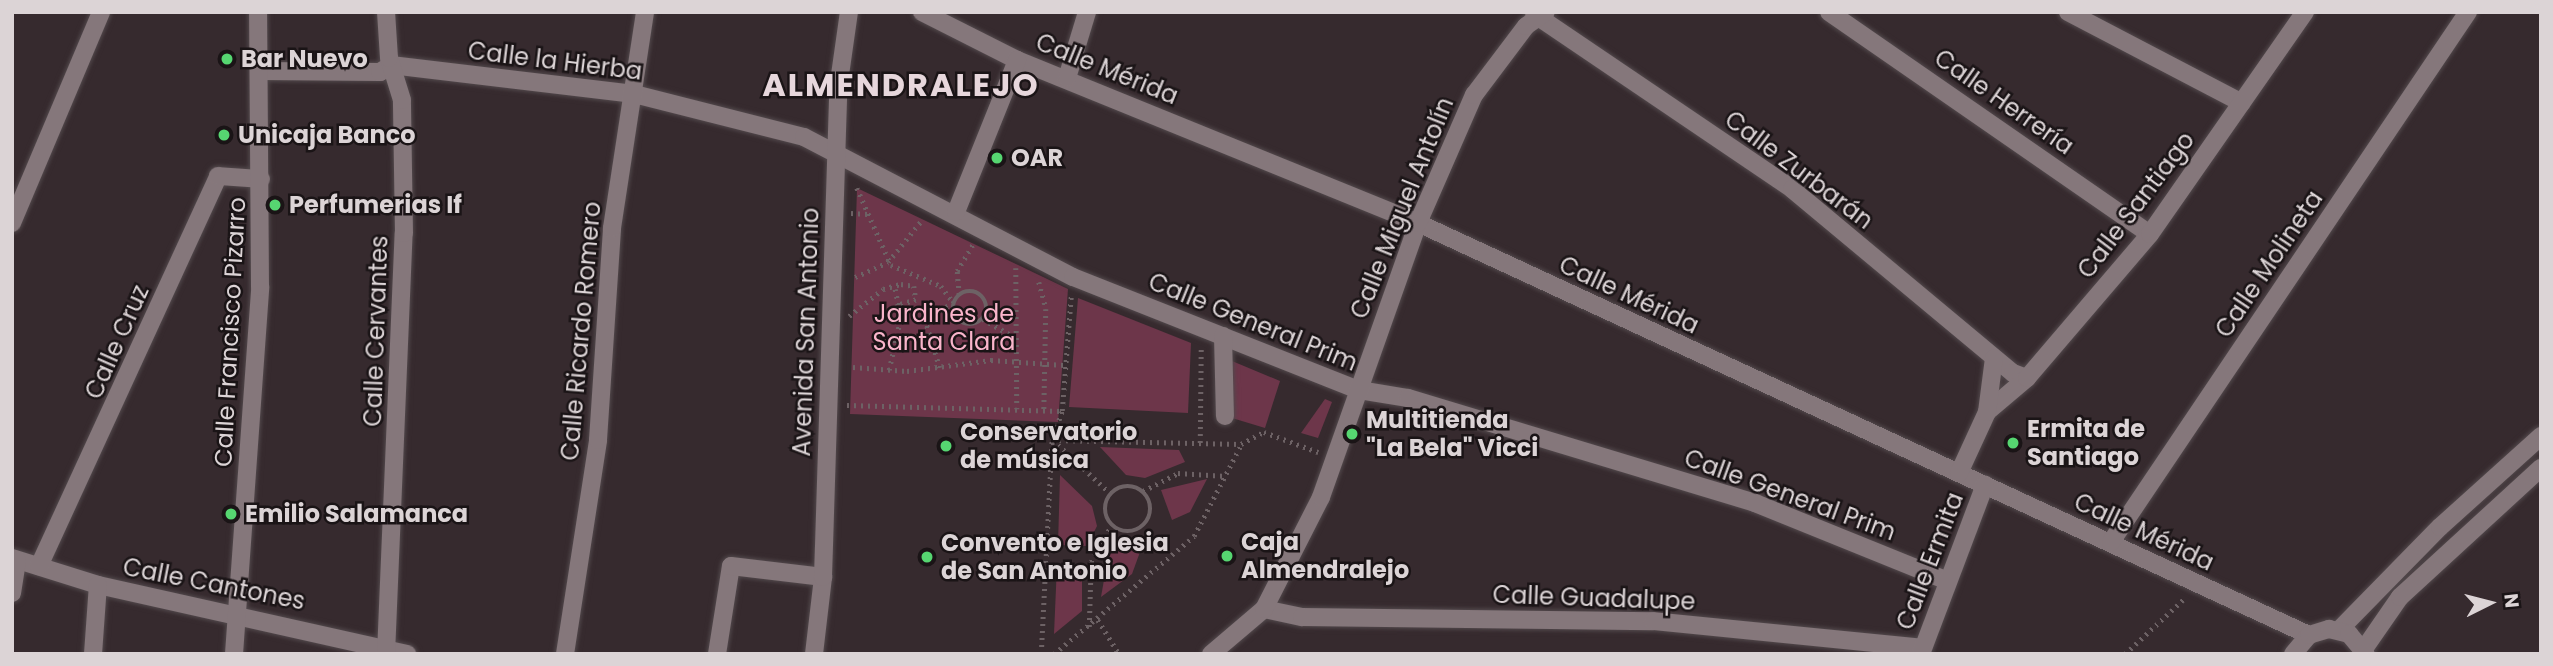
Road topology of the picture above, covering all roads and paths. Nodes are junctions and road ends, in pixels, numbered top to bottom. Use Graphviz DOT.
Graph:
graph roads {
  1 [pos="101,12"];
  2 [pos="258,12"];
  3 [pos="386,12"];
  4 [pos="645,12"];
  5 [pos="849,12"];
  6 [pos="922,12"];
  7 [pos="1087,12"];
  8 [pos="1829,12"];
  9 [pos="2067,12"];
  10 [pos="2305,12"];
  11 [pos="2468,12"];
  12 [pos="1540,14"];
  13 [pos="1017,60"];
  14 [pos="391,65"];
  15 [pos="260,71"];
  16 [pos="1067,78"];
  17 [pos="634,94"];
  18 [pos="2242,103"];
  19 [pos="836,154"];
  20 [pos="261,179"];
  21 [pos="857,188"];
  22 [pos="956,212"];
  23 [pos="922,219"];
  24 [pos="12,223"];
  25 [pos="1418,223"];
  26 [pos="2150,234"];
  27 [pos="974,244"];
  28 [pos="888,262"];
  29 [pos="1016,264"];
  30 [pos="1034,272"];
  31 [pos="855,276"];
  32 [pos="1073,277"];
  33 [pos="895,289"];
  34 [pos="959,295"];
  35 [pos="954,303"];
  36 [pos="903,307"];
  37 [pos="829,315"];
  38 [pos="983,319"];
  39 [pos="1201,328"];
  40 [pos="1223,336"];
  41 [pos="1014,337"];
  42 [pos="1994,358"];
  43 [pos="1014,363"];
  44 [pos="1064,365"];
  45 [pos="853,367"];
  46 [pos="940,368"];
  47 [pos="889,370"];
  48 [pos="2027,378"];
  49 [pos="1359,390"];
  50 [pos="828,405"];
  51 [pos="1017,409"];
  52 [pos="1044,410"];
  53 [pos="1062,411"];
  54 [pos="1987,412"];
  55 [pos="1225,416"];
  56 [pos="2541,436"];
  57 [pos="1052,440"];
  58 [pos="1200,443"];
  59 [pos="1241,444"];
  60 [pos="1334,458"];
  61 [pos="2541,468"];
  62 [pos="1959,473"];
  63 [pos="1226,476"];
  64 [pos="1986,485"];
  65 [pos="1143,491"];
  66 [pos="1110,493"];
  67 [pos="1111,526"];
  68 [pos="2111,542"];
  69 [pos="15,559"];
  70 [pos="39,566"];
  71 [pos="823,577"];
  72 [pos="1948,581"];
  73 [pos="98,585"];
  74 [pos="2199,586"];
  75 [pos="12,593"];
  76 [pos="1264,609"];
  77 [pos="237,614"];
  78 [pos="1098,620"];
  79 [pos="1089,627"];
  80 [pos="2339,630"];
  81 [pos="1238,632"];
  82 [pos="2309,635"];
  83 [pos="386,650"];
  84 [pos="1922,651"];
  85 [pos="2365,651"];
  86 [pos="93,654"];
  87 [pos="234,654"];
  88 [pos="407,654"];
  89 [pos="565,654"];
  90 [pos="717,654"];
  91 [pos="814,654"];
  92 [pos="1041,654"];
  93 [pos="1054,654"];
  94 [pos="1119,654"];
  95 [pos="1210,654"];
  96 [pos="1234,654"];
  97 [pos="2125,654"];
  98 [pos="2293,654"];
  1 -- 24 [label="street"];
  2 -- 15 [label="street, Calle Francisco Pizarro"];
  3 -- 14 [label="street, Calle Cervantes"];
  4 -- 17 [label="street, Calle Ricardo Romero"];
  5 -- 19 [label="street, Avenida San Antonio"];
  6 -- 13 [label="street, Calle Mérida"];
  7 -- 16 [label="street"];
  8 -- 26 [label="street, Calle Herrería"];
  9 -- 18 [label="street"];
  10 -- 18 [label="street, Calle Santiago"];
  11 -- 68 [label="street, Calle Molineta"];
  12 -- 25 [label="street, Calle Miguel Antolín"];
  12 -- 42 [label="street, Calle Zurbarán"];
  13 -- 16 [label="street, Calle Mérida"];
  13 -- 22 [label="street"];
  14 -- 15 [label="street, Calle la Hierba"];
  14 -- 17 [label="street, Calle la Hierba"];
  14 -- 83 [label="street, Calle Cervantes"];
  15 -- 20 [label="street, Calle Francisco Pizarro"];
  16 -- 25 [label="street, Calle Mérida"];
  17 -- 19 [label="street, Calle la Hierba"];
  17 -- 89 [label="street, Calle Ricardo Romero"];
  18 -- 26 [label="street, Calle Santiago"];
  19 -- 22 [label="street, Calle General Prim"];
  19 -- 37 [label="street, Avenida San Antonio"];
  20 -- 70 [label="street, Calle Cruz"];
  20 -- 77 [label="street, Calle Francisco Pizarro"];
  21 -- 28 [label="path"];
  22 -- 32 [label="street, Calle General Prim"];
  23 -- 28 [label="path"];
  25 -- 49 [label="street, Calle Miguel Antolín"];
  25 -- 62 [label="street, Calle Mérida"];
  26 -- 48 [label="street, Calle Santiago"];
  27 -- 34 [label="path"];
  28 -- 31 [label="path"];
  28 -- 35 [label="path"];
  29 -- 41 [label="path"];
  30 -- 52 [label="path"];
  32 -- 39 [label="street, Calle General Prim"];
  32 -- 44 [label="path"];
  33 -- 36 [label="path"];
  33 -- 36 [label="path"];
  33 -- 37 [label="path"];
  34 -- 35 [label="path"];
  34 -- 38 [label="path"];
  35 -- 38 [label="path"];
  35 -- 46 [label="path"];
  36 -- 47 [label="path"];
  37 -- 50 [label="street, Avenida San Antonio"];
  38 -- 41 [label="path"];
  39 -- 40 [label="street, Calle General Prim"];
  39 -- 58 [label="path"];
  40 -- 49 [label="street, Calle General Prim"];
  40 -- 55 [label="street"];
  41 -- 43 [label="path"];
  42 -- 48 [label="street, Calle Zurbarán"];
  42 -- 54 [label="street, Calle Santiago"];
  43 -- 44 [label="path"];
  43 -- 46 [label="path"];
  43 -- 51 [label="path"];
  44 -- 53 [label="path"];
  45 -- 47 [label="path"];
  46 -- 47 [label="path"];
  48 -- 54 [label="street, Calle Santiago"];
  49 -- 60 [label="street, Calle Miguel Antolín"];
  49 -- 72 [label="street, Calle General Prim"];
  50 -- 51 [label="path"];
  50 -- 71 [label="street, Avenida San Antonio"];
  51 -- 52 [label="path"];
  52 -- 53 [label="path"];
  53 -- 57 [label="path"];
  54 -- 62 [label="street, Calle Santiago"];
  56 -- 80 [label="street"];
  57 -- 58 [label="path"];
  57 -- 66 [label="path"];
  57 -- 92 [label="path"];
  58 -- 59 [label="path"];
  59 -- 60 [label="path"];
  59 -- 63 [label="path"];
  60 -- 76 [label="street, Calle Miguel Antolín"];
  61 -- 85 [label="street"];
  62 -- 64 [label="street, Calle Mérida"];
  63 -- 65 [label="path"];
  63 -- 78 [label="path"];
  64 -- 68 [label="street, Calle Mérida"];
  64 -- 72 [label="street, Calle Ermita"];
  65 -- 66 [label="path"];
  65 -- 67 [label="path"];
  66 -- 67 [label="path"];
  67 -- 79 [label="path"];
  68 -- 74 [label="street, Calle Mérida"];
  69 -- 70 [label="street, Calle Cantones"];
  69 -- 75 [label="street"];
  70 -- 73 [label="street, Calle Cantones"];
  71 -- 90 [label="street"];
  71 -- 91 [label="street, Avenida San Antonio"];
  72 -- 84 [label="street, Calle Ermita"];
  73 -- 77 [label="street, Calle Cantones"];
  73 -- 86 [label="street"];
  74 -- 82 [label="street, Calle Mérida"];
  74 -- 97 [label="path"];
  76 -- 81 [label="street, Calle Miguel Antolín"];
  76 -- 84 [label="street, Calle Guadalupe"];
  77 -- 83 [label="street, Calle Cantones"];
  77 -- 87 [label="street, Calle Francisco Pizarro"];
  78 -- 79 [label="path"];
  78 -- 94 [label="path"];
  79 -- 93 [label="path"];
  80 -- 82 [label="street"];
  80 -- 85 [label="street"];
  81 -- 95 [label="street, Calle Miguel Antolín"];
  81 -- 96 [label="street"];
  82 -- 98 [label="street"];
  83 -- 88 [label="street, Calle Cantones"];
}
